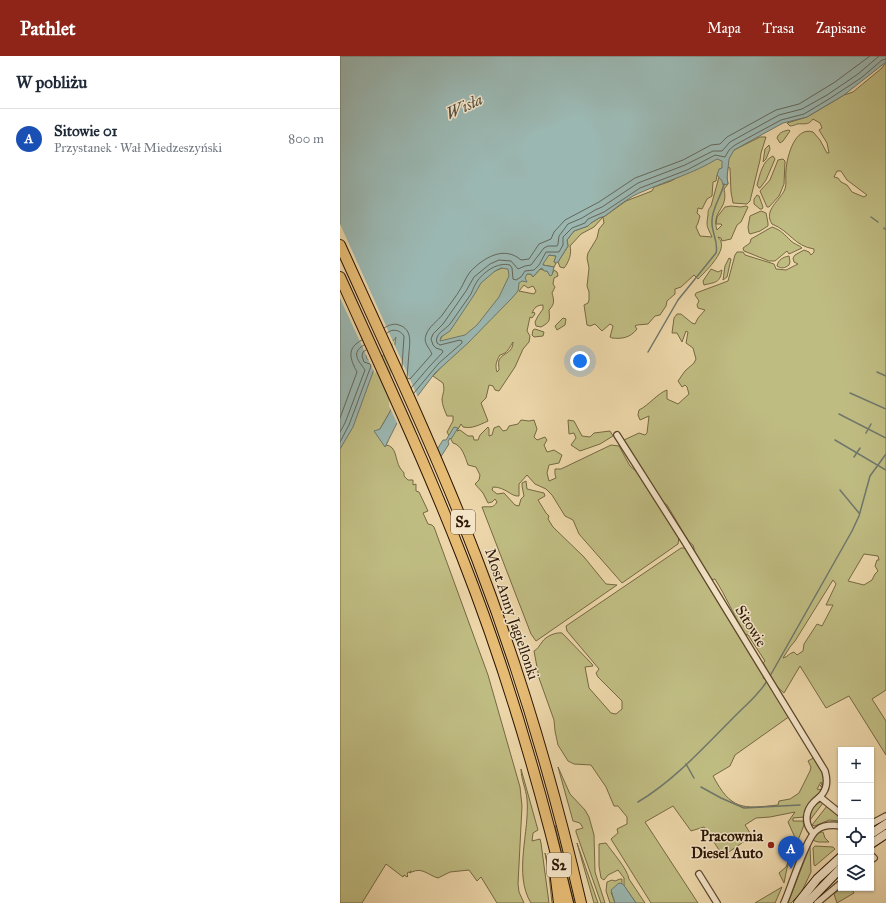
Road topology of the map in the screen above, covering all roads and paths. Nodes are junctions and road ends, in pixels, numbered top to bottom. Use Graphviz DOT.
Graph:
graph roads {
  1 [pos="340,245"];
  2 [pos="340,277"];
  3 [pos="617,435"];
  4 [pos="820,797"];
  5 [pos="838,812"];
  6 [pos="886,816"];
  7 [pos="874,822"];
  8 [pos="886,824"];
  9 [pos="838,826"];
  10 [pos="549,827"];
  11 [pos="874,832"];
  12 [pos="813,833"];
  13 [pos="886,834"];
  14 [pos="874,842"];
  15 [pos="838,860"];
  16 [pos="572,864"];
  17 [pos="838,871"];
  18 [pos="699,874"];
  19 [pos="838,885"];
  20 [pos="559,903"];
  21 [pos="568,903"];
  22 [pos="581,903"];
  23 [pos="589,903"];
  24 [pos="717,903"];
  25 [pos="784,903"];
  26 [pos="798,903"];
  27 [pos="807,903"];
  28 [pos="817,903"];
  1 -- 16 [label="highway, Most Anny Jagiellonki / S2"];
  2 -- 10 [label="highway, Most Anny Jagiellonki / S2"];
  3 -- 4 [label="street, Sitowie"];
  4 -- 5 [label="street"];
  4 -- 12 [label="street, Sitowie"];
  6 -- 7 [label="street"];
  8 -- 11 [label="main road"];
  9 -- 12 [label="street"];
  10 -- 20 [label="highway"];
  10 -- 21 [label="highway, S2"];
  12 -- 25 [label="street"];
  13 -- 14 [label="main road"];
  15 -- 26 [label="main road"];
  16 -- 22 [label="highway, S2"];
  16 -- 23 [label="highway"];
  17 -- 27 [label="main road"];
  18 -- 24 [label="street"];
  19 -- 28 [label="street"];
}
